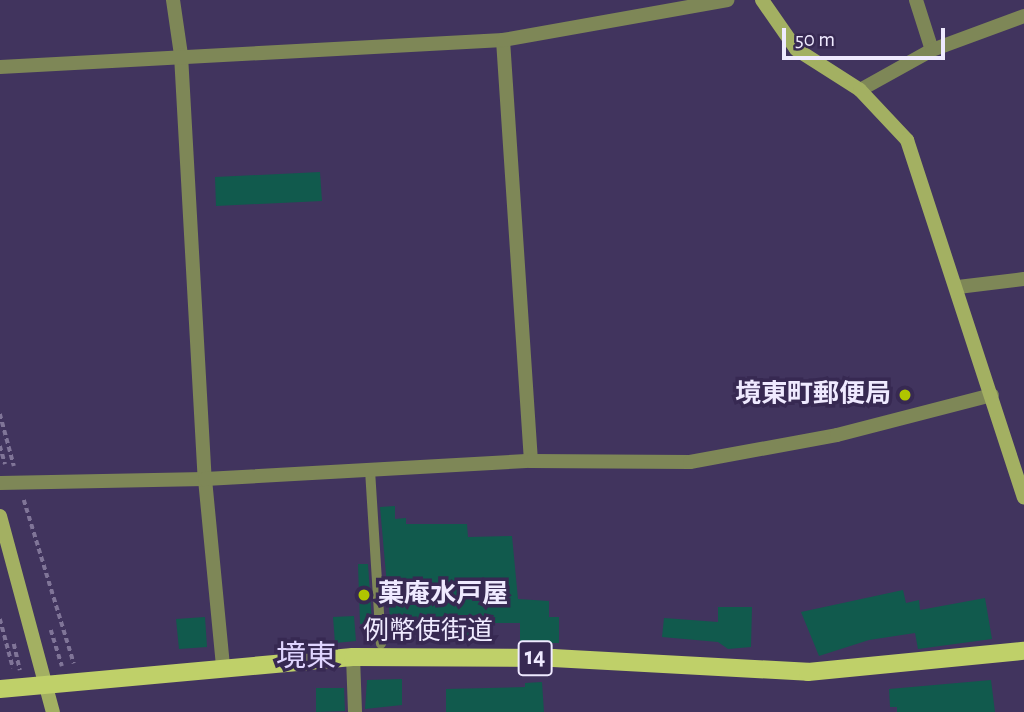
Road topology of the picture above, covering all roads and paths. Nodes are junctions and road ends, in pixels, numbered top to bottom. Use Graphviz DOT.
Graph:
graph roads {
  1 [pos="173,0"];
  2 [pos="727,0"];
  3 [pos="762,0"];
  4 [pos="916,0"];
  5 [pos="1024,16"];
  6 [pos="503,40"];
  7 [pos="932,50"];
  8 [pos="181,55"];
  9 [pos="0,67"];
  10 [pos="860,90"];
  11 [pos="1024,279"];
  12 [pos="958,287"];
  13 [pos="992,395"];
  14 [pos="0,414"];
  15 [pos="531,461"];
  16 [pos="370,470"];
  17 [pos="205,478"];
  18 [pos="18,482"];
  19 [pos="0,483"];
  20 [pos="1024,497"];
  21 [pos="0,516"];
  22 [pos="0,619"];
  23 [pos="381,644"];
  24 [pos="1024,651"];
  25 [pos="353,657"];
  26 [pos="223,666"];
  27 [pos="75,667"];
  28 [pos="14,674"];
  29 [pos="46,684"];
  30 [pos="0,689"];
  31 [pos="53,712"];
  32 [pos="355,712"];
  1 -- 8 [label="street"];
  2 -- 6 [label="street"];
  3 -- 10 [label="street"];
  4 -- 7 [label="street"];
  5 -- 7 [label="street"];
  6 -- 8 [label="street"];
  6 -- 15 [label="street"];
  7 -- 10 [label="street"];
  8 -- 9 [label="street"];
  8 -- 17 [label="street"];
  10 -- 12 [label="street"];
  11 -- 12 [label="street"];
  12 -- 13 [label="street"];
  13 -- 15 [label="street"];
  13 -- 20 [label="street"];
  14 -- 18 [label="path"];
  15 -- 16 [label="street"];
  16 -- 17 [label="street"];
  16 -- 23 [label="lane"];
  17 -- 18 [label="street"];
  17 -- 26 [label="street"];
  18 -- 19 [label="street"];
  18 -- 27 [label="path"];
  21 -- 29 [label="street"];
  22 -- 28 [label="path"];
  24 -- 25 [label="main road, 例幣使街道 / 14"];
  25 -- 26 [label="main road, 例幣使街道 / 14"];
  25 -- 32 [label="street"];
  26 -- 29 [label="main road, 例幣使街道 / 14"];
  29 -- 30 [label="main road, 例幣使街道 / 14"];
  29 -- 31 [label="street"];
}
